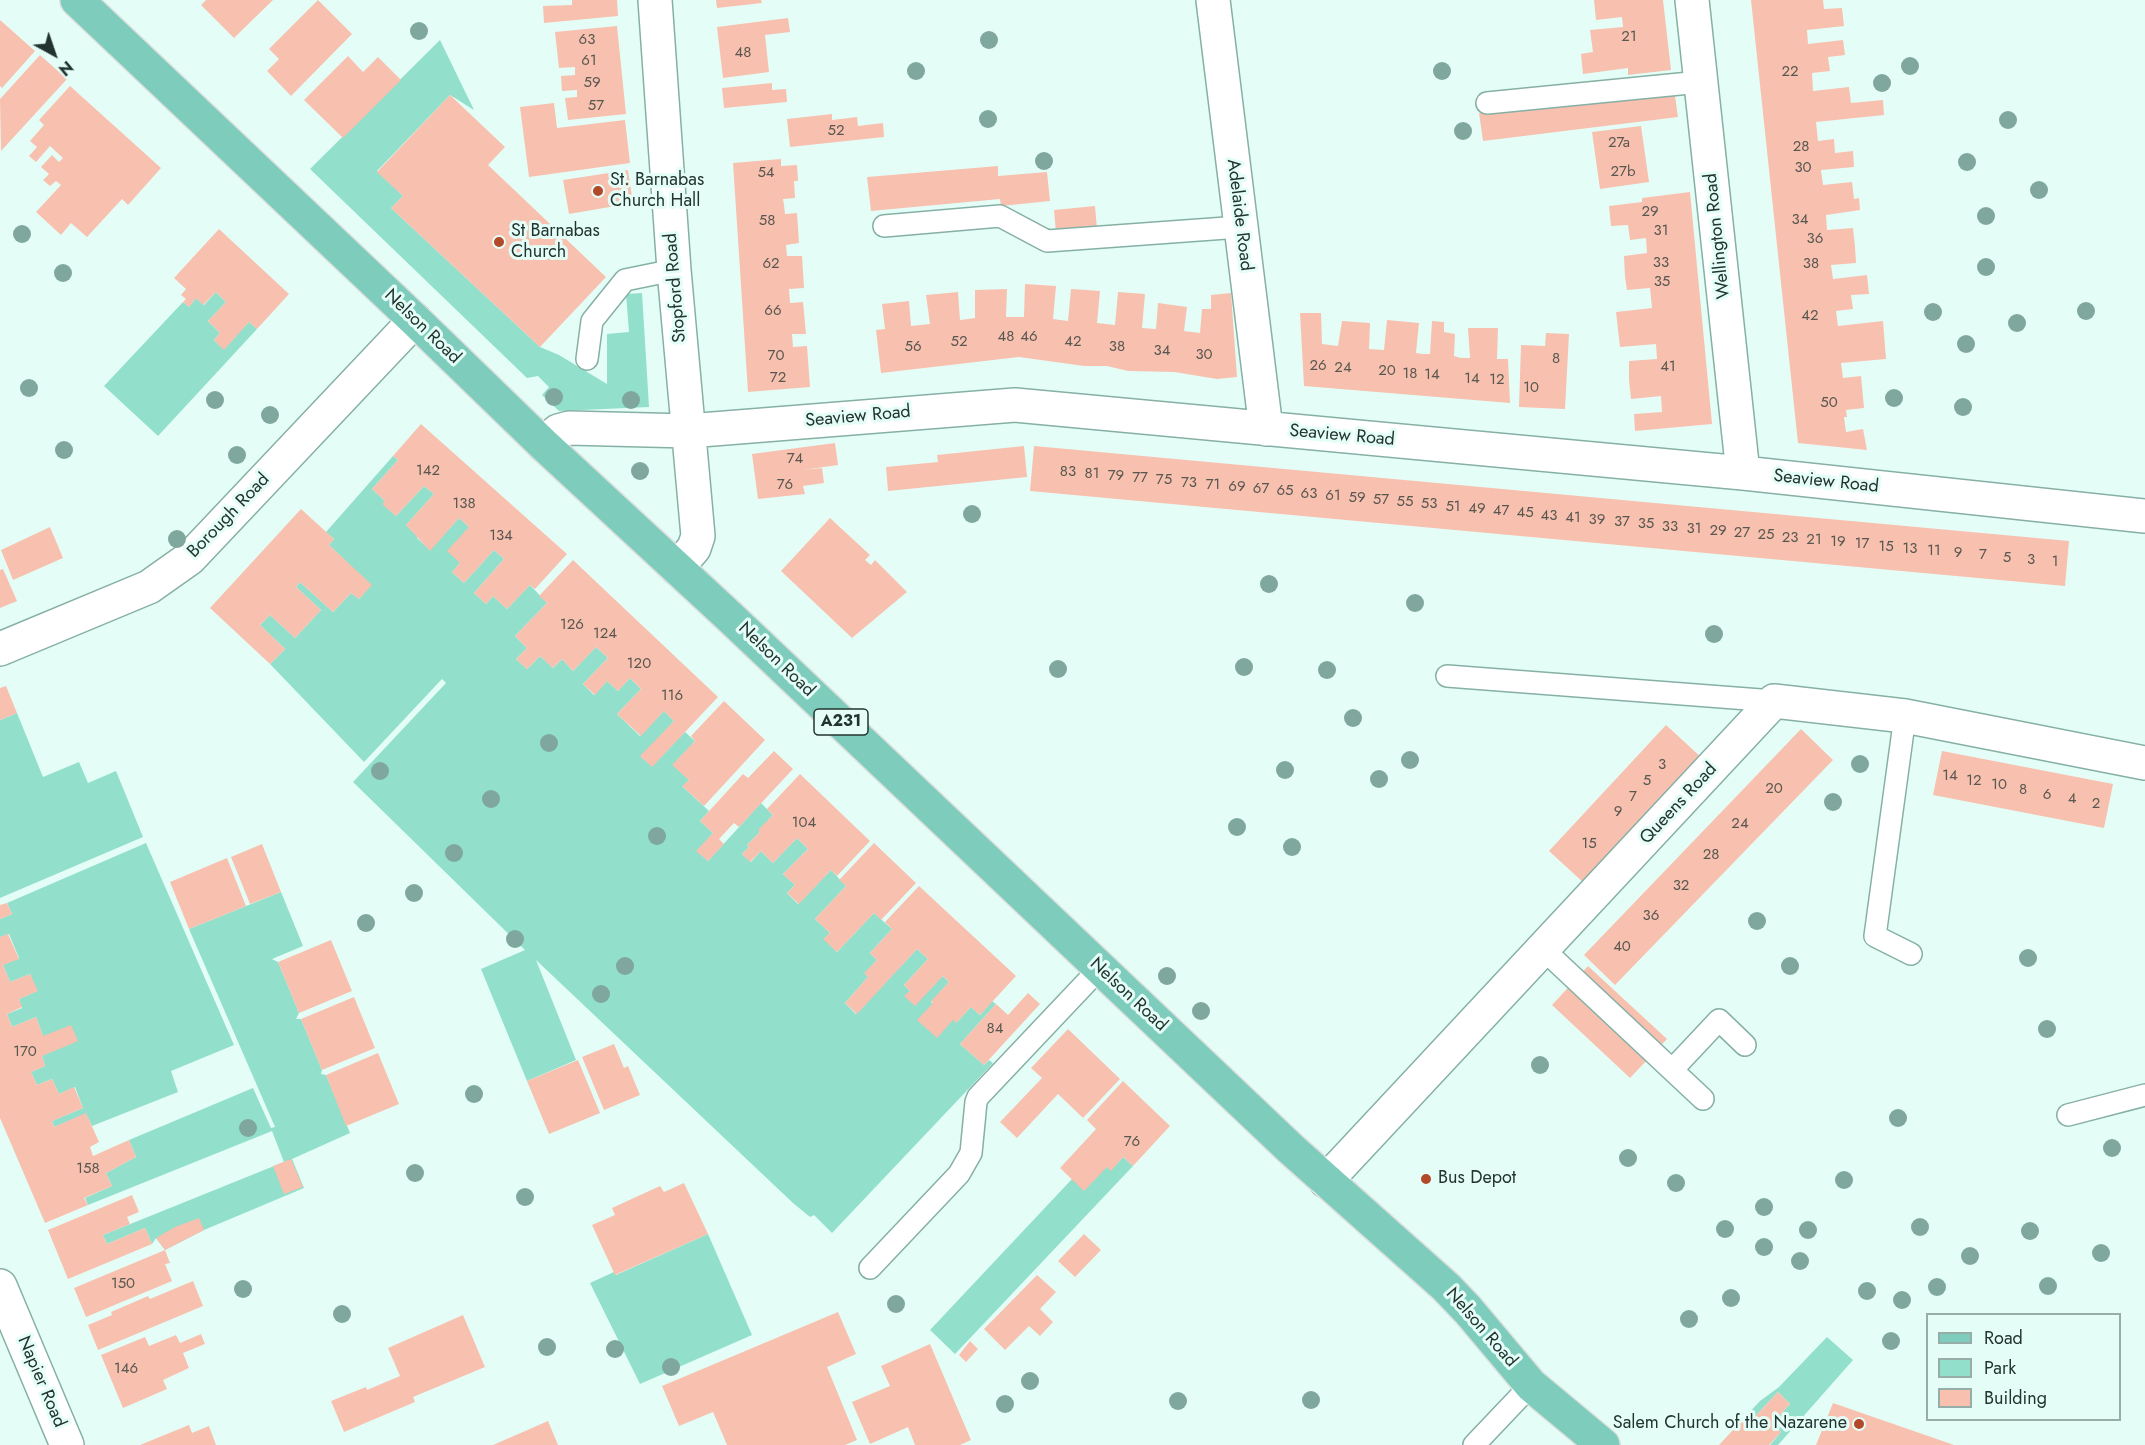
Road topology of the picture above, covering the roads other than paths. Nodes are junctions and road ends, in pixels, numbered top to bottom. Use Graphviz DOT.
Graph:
graph roads {
  1 [pos="77,0"];
  2 [pos="655,0"];
  3 [pos="1213,0"];
  4 [pos="1692,0"];
  5 [pos="1701,81"];
  6 [pos="1487,103"];
  7 [pos="884,226"];
  8 [pos="1240,227"];
  9 [pos="674,270"];
  10 [pos="415,320"];
  11 [pos="586,359"];
  12 [pos="1266,429"];
  13 [pos="688,431"];
  14 [pos="544,446"];
  15 [pos="1743,473"];
  16 [pos="2145,516"];
  17 [pos="677,568"];
  18 [pos="0,649"];
  19 [pos="1447,676"];
  20 [pos="1774,701"];
  21 [pos="1905,716"];
  22 [pos="2145,763"];
  23 [pos="1544,949"];
  24 [pos="1911,954"];
  25 [pos="1100,968"];
  26 [pos="1745,1045"];
  27 [pos="1672,1070"];
  28 [pos="2145,1095"];
  29 [pos="1702,1099"];
  30 [pos="2068,1115"];
  31 [pos="1326,1181"];
  32 [pos="870,1268"];
  33 [pos="0,1286"];
  34 [pos="1532,1385"];
  35 [pos="67,1445"];
  36 [pos="1474,1445"];
  37 [pos="1603,1445"];
  1 -- 10 [label="main road, Nelson Road / A231"];
  2 -- 9 [label="street, Stopford Road"];
  3 -- 8 [label="street, Adelaide Road"];
  4 -- 5 [label="street, Wellington Road"];
  5 -- 6 [label="lane"];
  5 -- 15 [label="street, Wellington Road"];
  7 -- 8 [label="lane"];
  8 -- 12 [label="street, Adelaide Road"];
  9 -- 11 [label="lane"];
  9 -- 13 [label="street, Stopford Road"];
  10 -- 14 [label="main road, Nelson Road / A231"];
  10 -- 18 [label="street, Borough Road"];
  12 -- 13 [label="street, Seaview Road"];
  12 -- 15 [label="street, Seaview Road"];
  13 -- 14 [label="street, Seaview Road"];
  13 -- 17 [label="street, Stopford Road"];
  14 -- 17 [label="main road, Nelson Road / A231"];
  15 -- 16 [label="street, Seaview Road"];
  17 -- 25 [label="main road, Nelson Road / A231"];
  19 -- 20 [label="lane"];
  20 -- 21 [label="street"];
  20 -- 23 [label="street, Queens Road"];
  21 -- 22 [label="street"];
  21 -- 24 [label="lane"];
  23 -- 27 [label="lane"];
  23 -- 31 [label="street, Queens Road"];
  25 -- 31 [label="main road, Nelson Road / A231"];
  25 -- 32 [label="lane"];
  26 -- 27 [label="lane"];
  27 -- 29 [label="lane"];
  28 -- 30 [label="lane"];
  31 -- 34 [label="main road, Nelson Road / A231"];
  33 -- 35 [label="street, Napier Road"];
  34 -- 36 [label="lane"];
  34 -- 37 [label="main road, Nelson Road / A231"];
}
